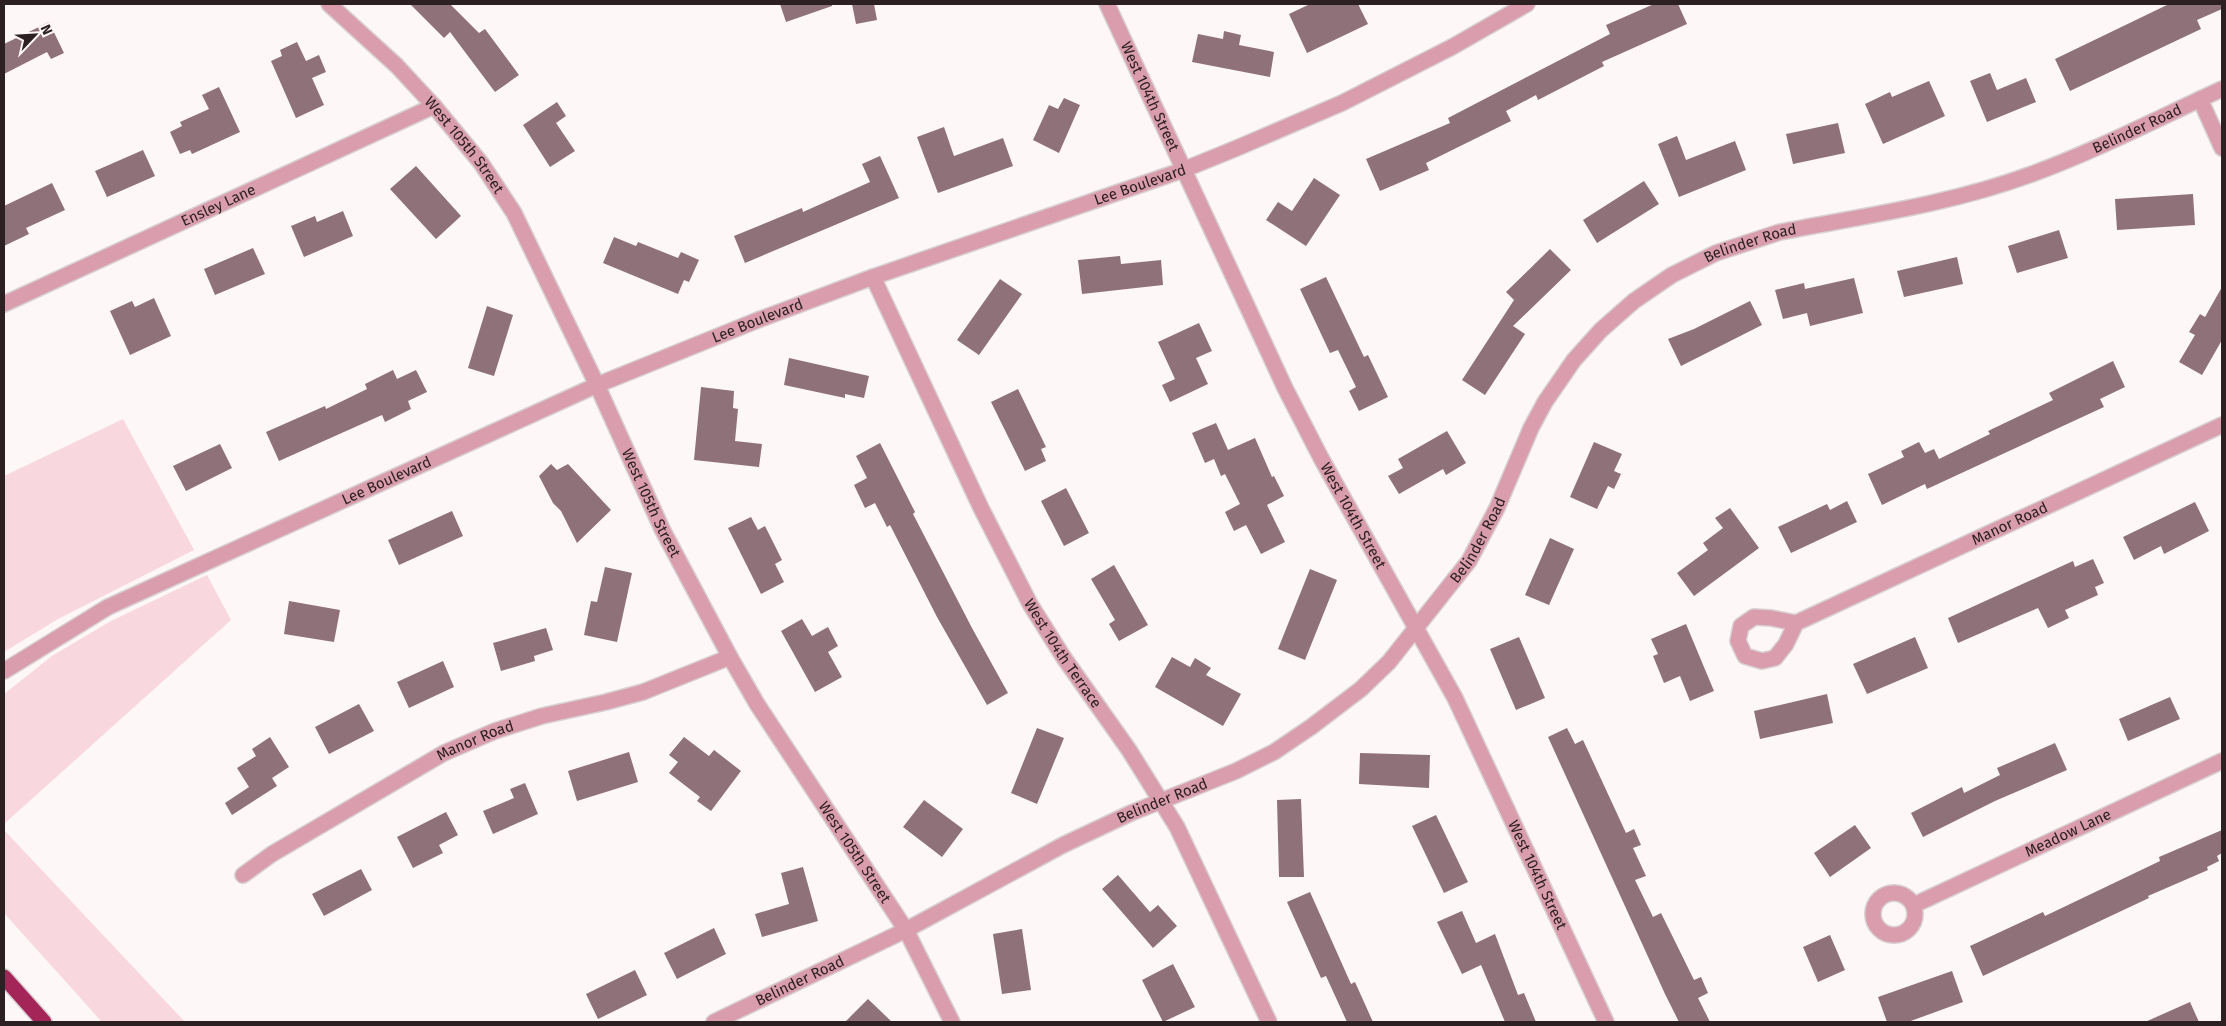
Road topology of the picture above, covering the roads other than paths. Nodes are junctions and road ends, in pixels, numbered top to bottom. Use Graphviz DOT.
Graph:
graph roads {
  1 [pos="329,4"];
  2 [pos="1107,4"];
  3 [pos="1527,4"];
  4 [pos="2222,89"];
  5 [pos="2200,99"];
  6 [pos="434,106"];
  7 [pos="2222,148"];
  8 [pos="1183,170"];
  9 [pos="873,277"];
  10 [pos="4,304"];
  11 [pos="597,385"];
  12 [pos="2222,425"];
  13 [pos="1796,623"];
  14 [pos="1417,628"];
  15 [pos="730,657"];
  16 [pos="4,671"];
  17 [pos="2222,761"];
  18 [pos="1162,802"];
  19 [pos="243,875"];
  20 [pos="1914,905"];
  21 [pos="906,930"];
  22 [pos="4,977"];
  23 [pos="44,1022"];
  24 [pos="714,1022"];
  25 [pos="952,1022"];
  26 [pos="1269,1022"];
  27 [pos="1606,1022"];
  1 -- 6 [label="street, West 105th Street"];
  2 -- 8 [label="street, West 104th Street"];
  3 -- 8 [label="street, Lee Boulevard"];
  4 -- 5 [label="street, Belinder Road"];
  5 -- 7 [label="street"];
  5 -- 14 [label="street, Belinder Road"];
  6 -- 10 [label="street, Ensley Lane"];
  6 -- 11 [label="street, West 105th Street"];
  8 -- 9 [label="street, Lee Boulevard"];
  8 -- 14 [label="street, West 104th Street"];
  9 -- 11 [label="street, Lee Boulevard"];
  9 -- 18 [label="street, West 104th Terrace"];
  11 -- 15 [label="street, West 105th Street"];
  11 -- 16 [label="street, Lee Boulevard"];
  12 -- 13 [label="street, Manor Road"];
  14 -- 18 [label="street, Belinder Road"];
  14 -- 27 [label="street, West 104th Street"];
  15 -- 19 [label="street, Manor Road"];
  15 -- 21 [label="street, West 105th Street"];
  17 -- 20 [label="street, Meadow Lane"];
  18 -- 21 [label="street, Belinder Road"];
  18 -- 26 [label="street, West 104th Terrace"];
  21 -- 24 [label="street, Belinder Road"];
  21 -- 25 [label="street, West 105th Street"];
  22 -- 23 [label="highway"];
}
